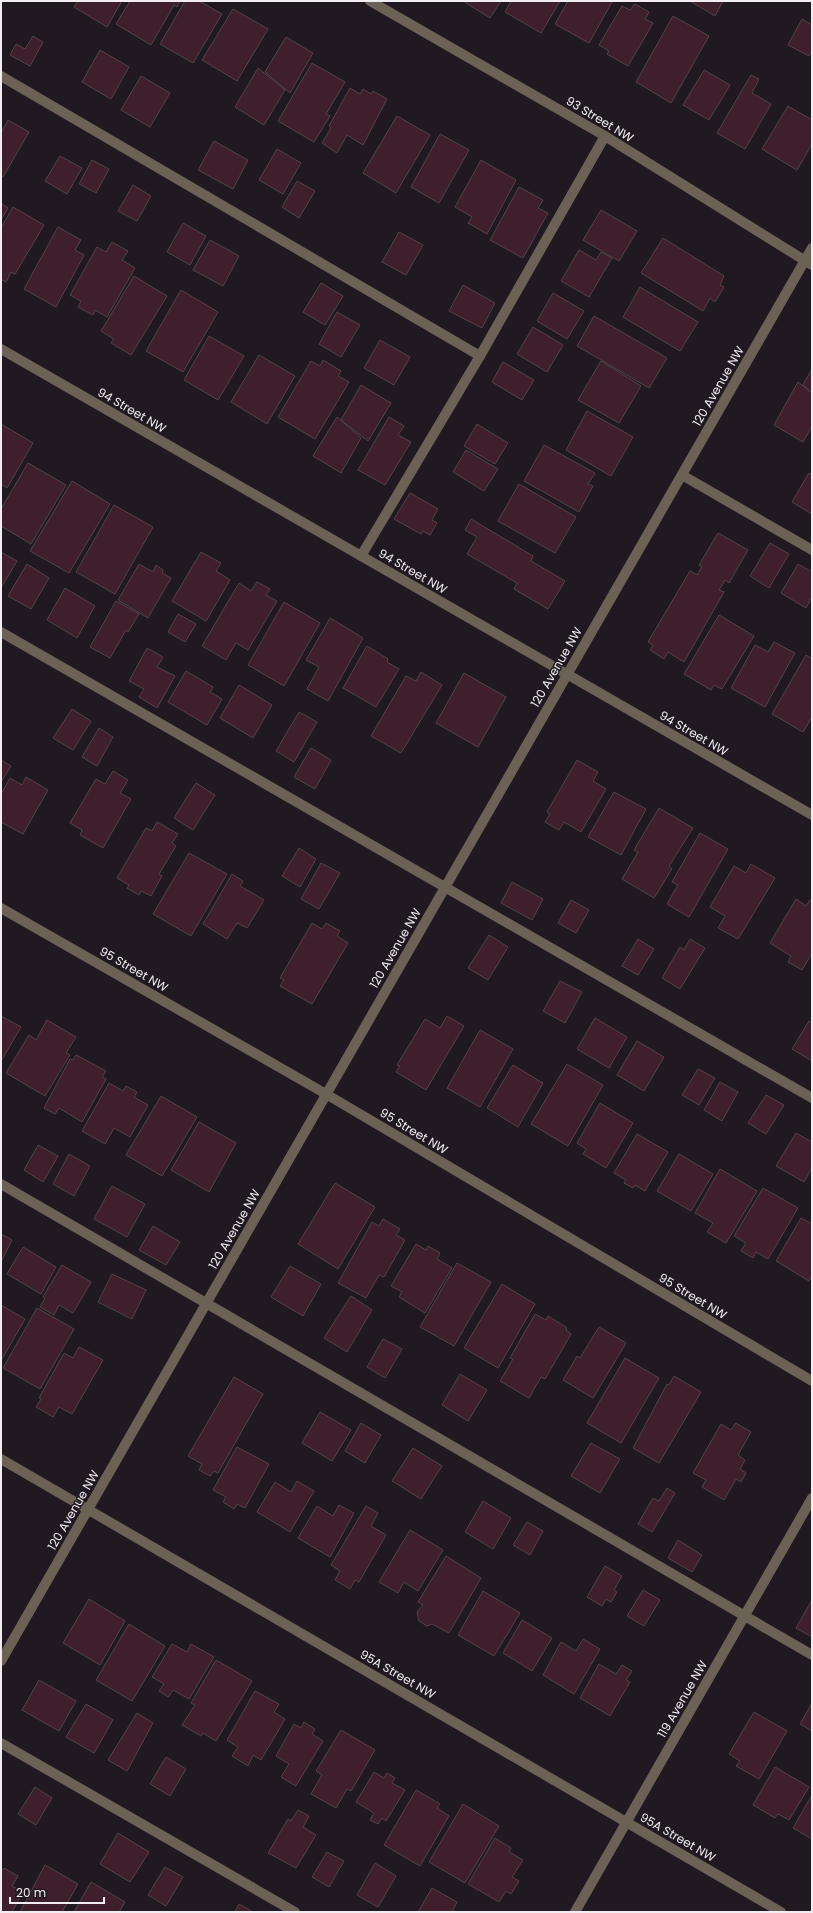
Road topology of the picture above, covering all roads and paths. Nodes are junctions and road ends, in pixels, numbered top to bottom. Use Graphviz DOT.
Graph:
graph roads {
  1 [pos="370,1"];
  2 [pos="1,76"];
  3 [pos="605,136"];
  4 [pos="812,248"];
  5 [pos="808,263"];
  6 [pos="1,349"];
  7 [pos="480,356"];
  8 [pos="682,475"];
  9 [pos="812,550"];
  10 [pos="360,556"];
  11 [pos="1,632"];
  12 [pos="567,675"];
  13 [pos="812,815"];
  14 [pos="444,887"];
  15 [pos="1,908"];
  16 [pos="326,1094"];
  17 [pos="812,1098"];
  18 [pos="1,1184"];
  19 [pos="207,1302"];
  20 [pos="812,1381"];
  21 [pos="1,1458"];
  22 [pos="812,1498"];
  23 [pos="88,1509"];
  24 [pos="744,1616"];
  25 [pos="812,1655"];
  26 [pos="1,1661"];
  27 [pos="1,1743"];
  28 [pos="627,1822"];
  29 [pos="295,1912"];
  30 [pos="575,1912"];
  31 [pos="781,1912"];
  1 -- 3 [label="street, 93 Street NW"];
  2 -- 7 [label="street"];
  3 -- 5 [label="street, 93 Street NW"];
  3 -- 7 [label="street"];
  4 -- 5 [label="street, 120 Avenue NW"];
  5 -- 8 [label="street, 120 Avenue NW"];
  6 -- 10 [label="street, 94 Street NW"];
  7 -- 10 [label="street"];
  8 -- 9 [label="street"];
  8 -- 12 [label="street, 120 Avenue NW"];
  10 -- 12 [label="street, 94 Street NW"];
  11 -- 14 [label="street"];
  12 -- 13 [label="street, 94 Street NW"];
  12 -- 14 [label="street, 120 Avenue NW"];
  14 -- 16 [label="street, 120 Avenue NW"];
  14 -- 17 [label="street"];
  15 -- 16 [label="street, 95 Street NW"];
  16 -- 19 [label="street, 120 Avenue NW"];
  16 -- 20 [label="street, 95 Street NW"];
  18 -- 19 [label="street"];
  19 -- 23 [label="street, 120 Avenue NW"];
  19 -- 24 [label="street"];
  21 -- 23 [label="street, 95A Street NW"];
  22 -- 24 [label="street, 119 Avenue NW"];
  23 -- 26 [label="street, 120 Avenue NW"];
  23 -- 28 [label="street, 95A Street NW"];
  24 -- 25 [label="street"];
  24 -- 28 [label="street, 119 Avenue NW"];
  27 -- 29 [label="street"];
  28 -- 30 [label="street, 119 Avenue NW"];
  28 -- 31 [label="street, 95A Street NW"];
}
